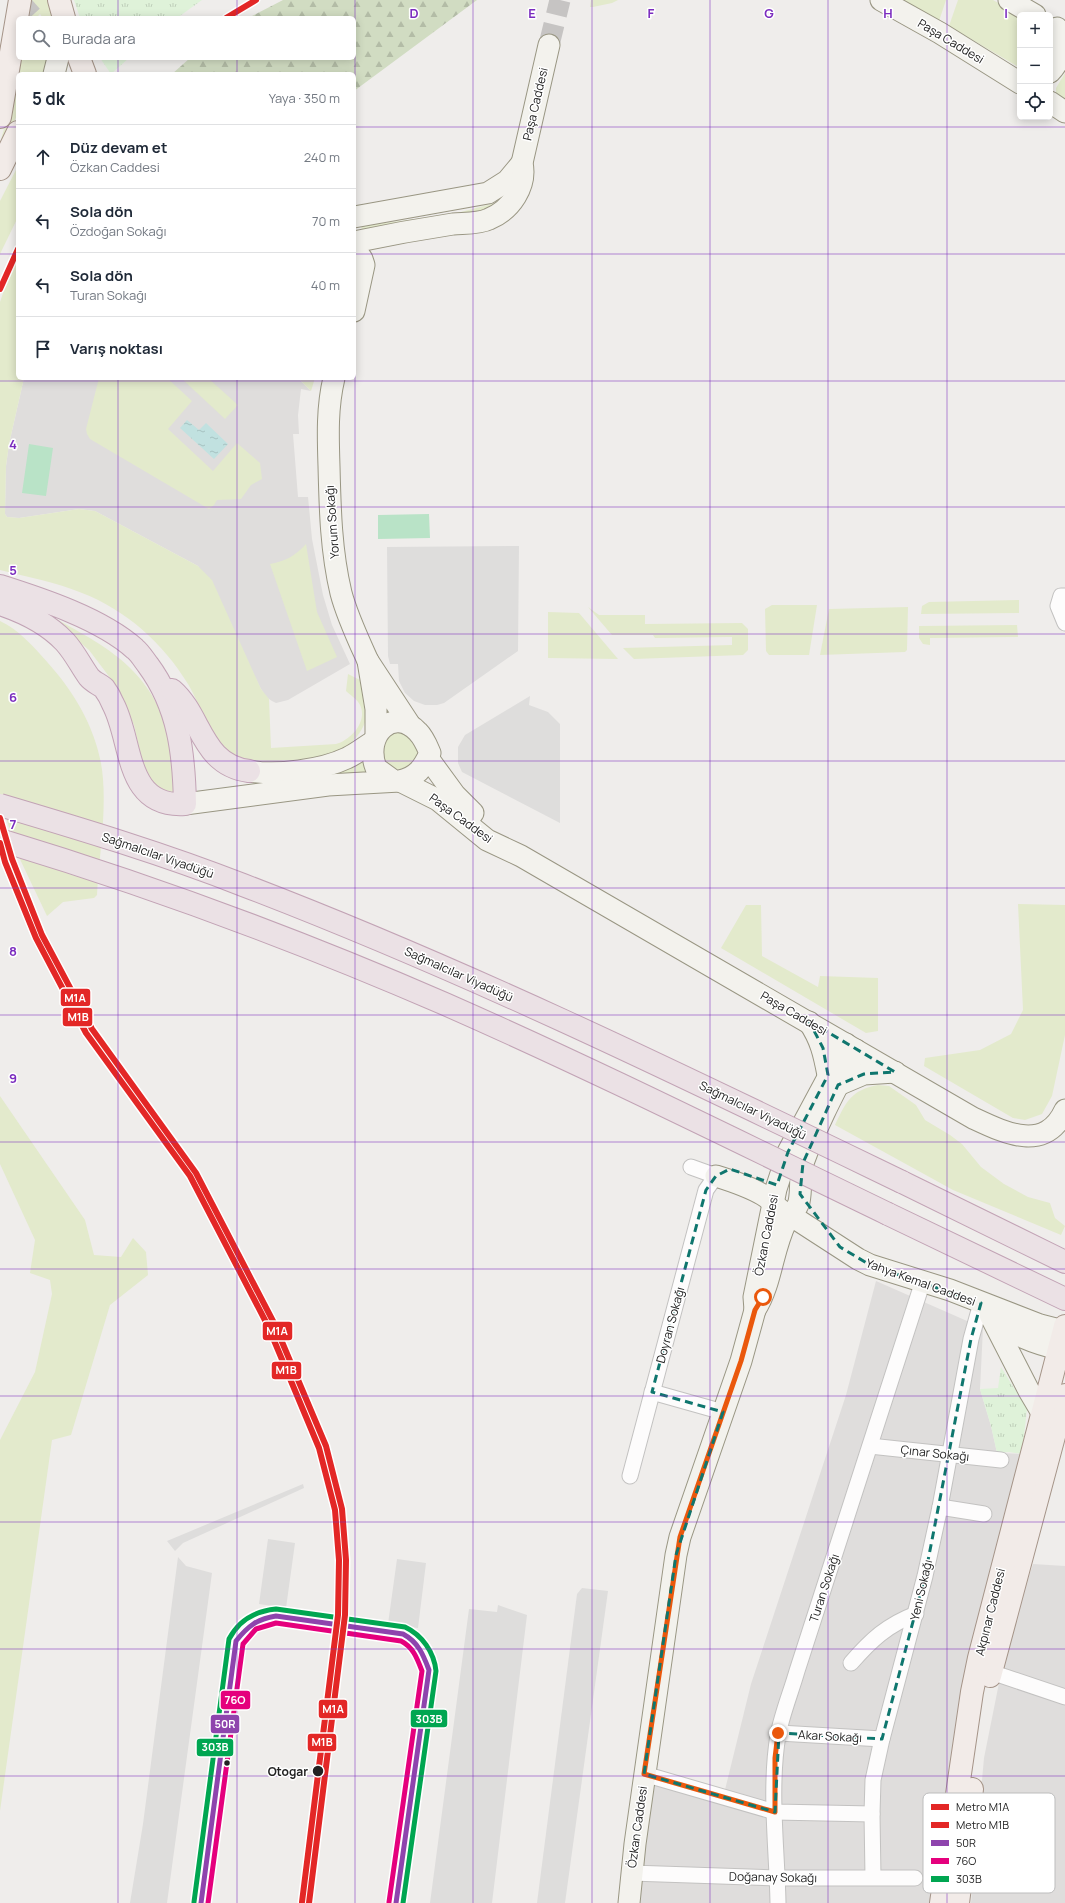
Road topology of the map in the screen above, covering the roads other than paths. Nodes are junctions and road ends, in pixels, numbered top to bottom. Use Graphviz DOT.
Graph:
graph roads {
  1 [pos="20,0"];
  2 [pos="59,0"];
  3 [pos="881,0"];
  4 [pos="17,16"];
  5 [pos="63,16"];
  6 [pos="16,23"];
  7 [pos="1057,28"];
  8 [pos="549,45"];
  9 [pos="58,60"];
  10 [pos="69,60"];
  11 [pos="80,60"];
  12 [pos="1053,68"];
  13 [pos="54,72"];
  14 [pos="78,72"];
  15 [pos="84,72"];
  16 [pos="1017,80"];
  17 [pos="1053,104"];
  18 [pos="1065,112"];
  19 [pos="0,117"];
  20 [pos="16,136"];
  21 [pos="0,169"];
  22 [pos="508,191"];
  23 [pos="356,218"];
  24 [pos="356,242"];
  25 [pos="356,250"];
  26 [pos="356,302"];
  27 [pos="334,380"];
  28 [pos="0,586"];
  29 [pos="1065,596"];
  30 [pos="0,604"];
  31 [pos="1065,623"];
  32 [pos="368,661"];
  33 [pos="160,684"];
  34 [pos="410,725"];
  35 [pos="374,738"];
  36 [pos="428,758"];
  37 [pos="249,772"];
  38 [pos="397,781"];
  39 [pos="185,804"];
  40 [pos="0,805"];
  41 [pos="0,840"];
  42 [pos="521,856"];
  43 [pos="809,1021"];
  44 [pos="851,1047"];
  45 [pos="895,1072"];
  46 [pos="833,1080"];
  47 [pos="1065,1110"];
  48 [pos="691,1167"];
  49 [pos="716,1176"];
  50 [pos="775,1194"];
  51 [pos="800,1194"];
  52 [pos="790,1215"];
  53 [pos="840,1247"];
  54 [pos="1065,1262"];
  55 [pos="923,1281"];
  56 [pos="1061,1296"];
  57 [pos="986,1309"];
  58 [pos="755,1310"];
  59 [pos="1064,1337"];
  60 [pos="652,1392"];
  61 [pos="1065,1395"];
  62 [pos="723,1412"];
  63 [pos="1042,1413"];
  64 [pos="870,1446"];
  65 [pos="949,1454"];
  66 [pos="1001,1460"];
  67 [pos="630,1476"];
  68 [pos="940,1507"];
  69 [pos="984,1514"];
  70 [pos="916,1614"];
  71 [pos="851,1663"];
  72 [pos="991,1672"];
  73 [pos="1065,1696"];
  74 [pos="778,1733"];
  75 [pos="882,1739"];
  76 [pos="644,1774"];
  77 [pos="957,1793"];
  78 [pos="971,1793"];
  79 [pos="775,1812"];
  80 [pos="872,1814"];
  81 [pos="631,1873"];
  82 [pos="873,1877"];
  83 [pos="778,1878"];
  84 [pos="915,1878"];
  85 [pos="942,1893"];
  86 [pos="959,1893"];
  87 [pos="629,1903"];
  88 [pos="778,1903"];
  89 [pos="941,1903"];
  90 [pos="958,1903"];
  1 -- 4 [label="main road"];
  2 -- 5 [label="main road"];
  3 -- 16 [label="street, Paşa Caddesi"];
  6 -- 19 [label="main road"];
  7 -- 12 [label="street"];
  8 -- 22 [label="street, Paşa Caddesi"];
  9 -- 13 [label="street"];
  10 -- 14 [label="street"];
  11 -- 15 [label="main road"];
  17 -- 18 [label="street"];
  20 -- 21 [label="main road"];
  22 -- 23 [label="street"];
  22 -- 24 [label="street"];
  25 -- 26 [label="street"];
  27 -- 32 [label="street, Yorum Sokağı"];
  28 -- 33 [label="highway"];
  29 -- 31 [label="street"];
  30 -- 39 [label="highway"];
  32 -- 34 [label="street, Yorum Sokağı"];
  32 -- 35 [label="street, Yorum Sokağı"];
  33 -- 37 [label="highway"];
  33 -- 39 [label="highway"];
  34 -- 35 [label="street"];
  34 -- 36 [label="street"];
  35 -- 37 [label="street"];
  35 -- 38 [label="street"];
  36 -- 38 [label="street"];
  36 -- 42 [label="street, Paşa Caddesi"];
  38 -- 39 [label="street"];
  38 -- 42 [label="street, Paşa Caddesi"];
  40 -- 54 [label="highway, Sağmalcılar Viyadüğü, bridge"];
  41 -- 56 [label="highway, bridge"];
  42 -- 43 [label="street, Paşa Caddesi"];
  43 -- 44 [label="street, Paşa Caddesi"];
  43 -- 46 [label="street"];
  44 -- 45 [label="street, Paşa Caddesi"];
  44 -- 46 [label="street"];
  45 -- 46 [label="street"];
  45 -- 47 [label="street, Paşa Caddesi"];
  46 -- 50 [label="street, Özkan Caddesi"];
  46 -- 51 [label="street"];
  48 -- 49 [label="street"];
  49 -- 50 [label="street"];
  49 -- 60 [label="street, Doyran Sokağı"];
  50 -- 51 [label="street"];
  50 -- 52 [label="street"];
  50 -- 58 [label="street, Özkan Caddesi"];
  51 -- 52 [label="street, Özkan Caddesi"];
  51 -- 53 [label="street"];
  52 -- 53 [label="street, Yahya Kemal Caddesi"];
  52 -- 58 [label="street, Özkan Caddesi"];
  53 -- 55 [label="street, Yahya Kemal Caddesi"];
  55 -- 57 [label="street, Yahya Kemal Caddesi"];
  55 -- 64 [label="street, Turan Sokağı"];
  57 -- 59 [label="street, Yahya Kemal Caddesi"];
  57 -- 63 [label="street"];
  57 -- 65 [label="street, Yeni Sokağı"];
  58 -- 62 [label="street, Özkan Caddesi"];
  59 -- 63 [label="main road, Akpınar Caddesi"];
  60 -- 62 [label="street"];
  60 -- 67 [label="street, Doyran Sokağı"];
  61 -- 72 [label="main road, Akpınar Caddesi"];
  62 -- 76 [label="street, Özkan Caddesi"];
  63 -- 77 [label="main road, Akpınar Caddesi"];
  64 -- 65 [label="street, Çınar Sokağı"];
  64 -- 74 [label="street, Turan Sokağı"];
  65 -- 66 [label="street, Çınar Sokağı"];
  65 -- 68 [label="street, Yeni Sokağı"];
  68 -- 69 [label="street"];
  68 -- 70 [label="street, Yeni Sokağı"];
  70 -- 71 [label="street"];
  70 -- 75 [label="street, Yeni Sokağı"];
  72 -- 73 [label="street"];
  72 -- 78 [label="main road, Akpınar Caddesi"];
  74 -- 75 [label="street, Akar Sokağı"];
  74 -- 79 [label="street, Turan Sokağı"];
  75 -- 80 [label="street, Yeni Sokağı"];
  76 -- 79 [label="street"];
  76 -- 81 [label="street, Özkan Caddesi"];
  79 -- 80 [label="street"];
  79 -- 83 [label="street, Turan Sokağı"];
  80 -- 82 [label="street, Yeni Sokağı"];
  81 -- 83 [label="street, Doğanay Sokağı"];
  81 -- 87 [label="street, Özkan Caddesi"];
  82 -- 83 [label="street, Doğanay Sokağı"];
  82 -- 84 [label="street, Doğanay Sokağı"];
  83 -- 88 [label="street, Turan Sokağı"];
  85 -- 89 [label="main road, Akpınar Caddesi"];
  86 -- 90 [label="main road, Akpınar Caddesi"];
}
